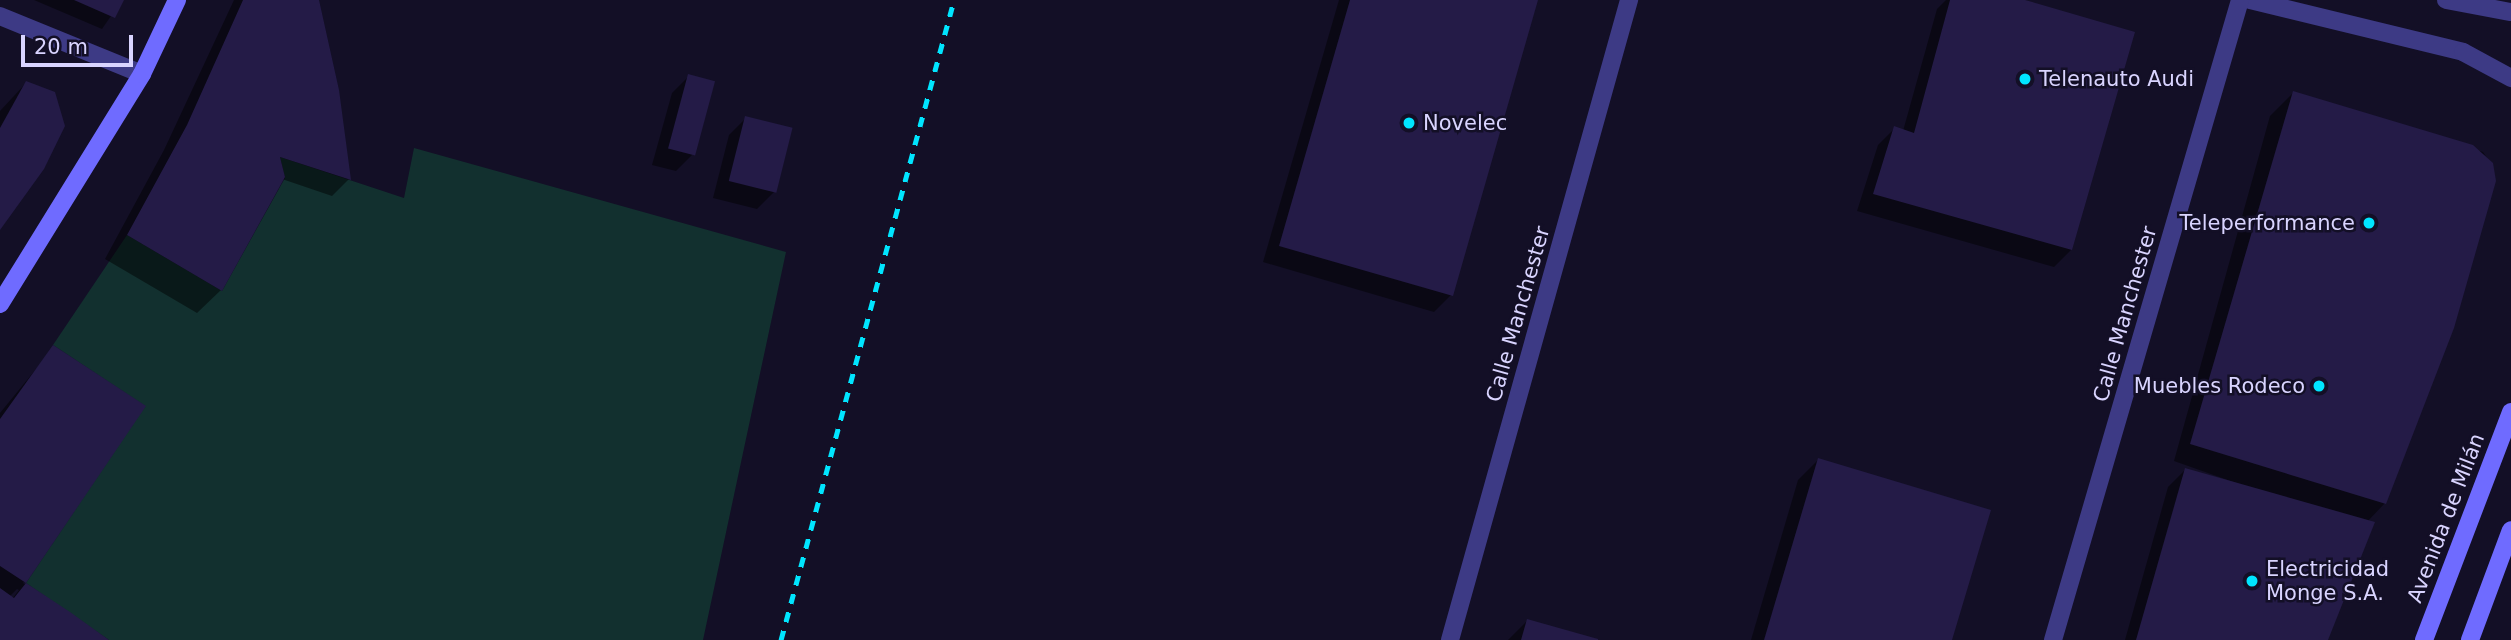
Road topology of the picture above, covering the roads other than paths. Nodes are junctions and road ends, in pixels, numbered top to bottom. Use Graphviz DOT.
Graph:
graph roads {
  1 [pos="177,0"];
  2 [pos="1629,0"];
  3 [pos="2241,0"];
  4 [pos="2250,0"];
  5 [pos="2446,0"];
  6 [pos="2511,12"];
  7 [pos="0,16"];
  8 [pos="142,74"];
  9 [pos="2511,78"];
  10 [pos="0,304"];
  11 [pos="2511,412"];
  12 [pos="2511,530"];
  13 [pos="1450,640"];
  14 [pos="2053,640"];
  15 [pos="2424,640"];
  16 [pos="2470,640"];
  1 -- 8 [label="street"];
  2 -- 13 [label="street, Calle Manchester"];
  3 -- 14 [label="street, Calle Manchester"];
  4 -- 9 [label="street"];
  5 -- 6 [label="street"];
  7 -- 8 [label="street"];
  8 -- 10 [label="street"];
  11 -- 15 [label="street, Avenida de Milán"];
  12 -- 16 [label="street"];
}
